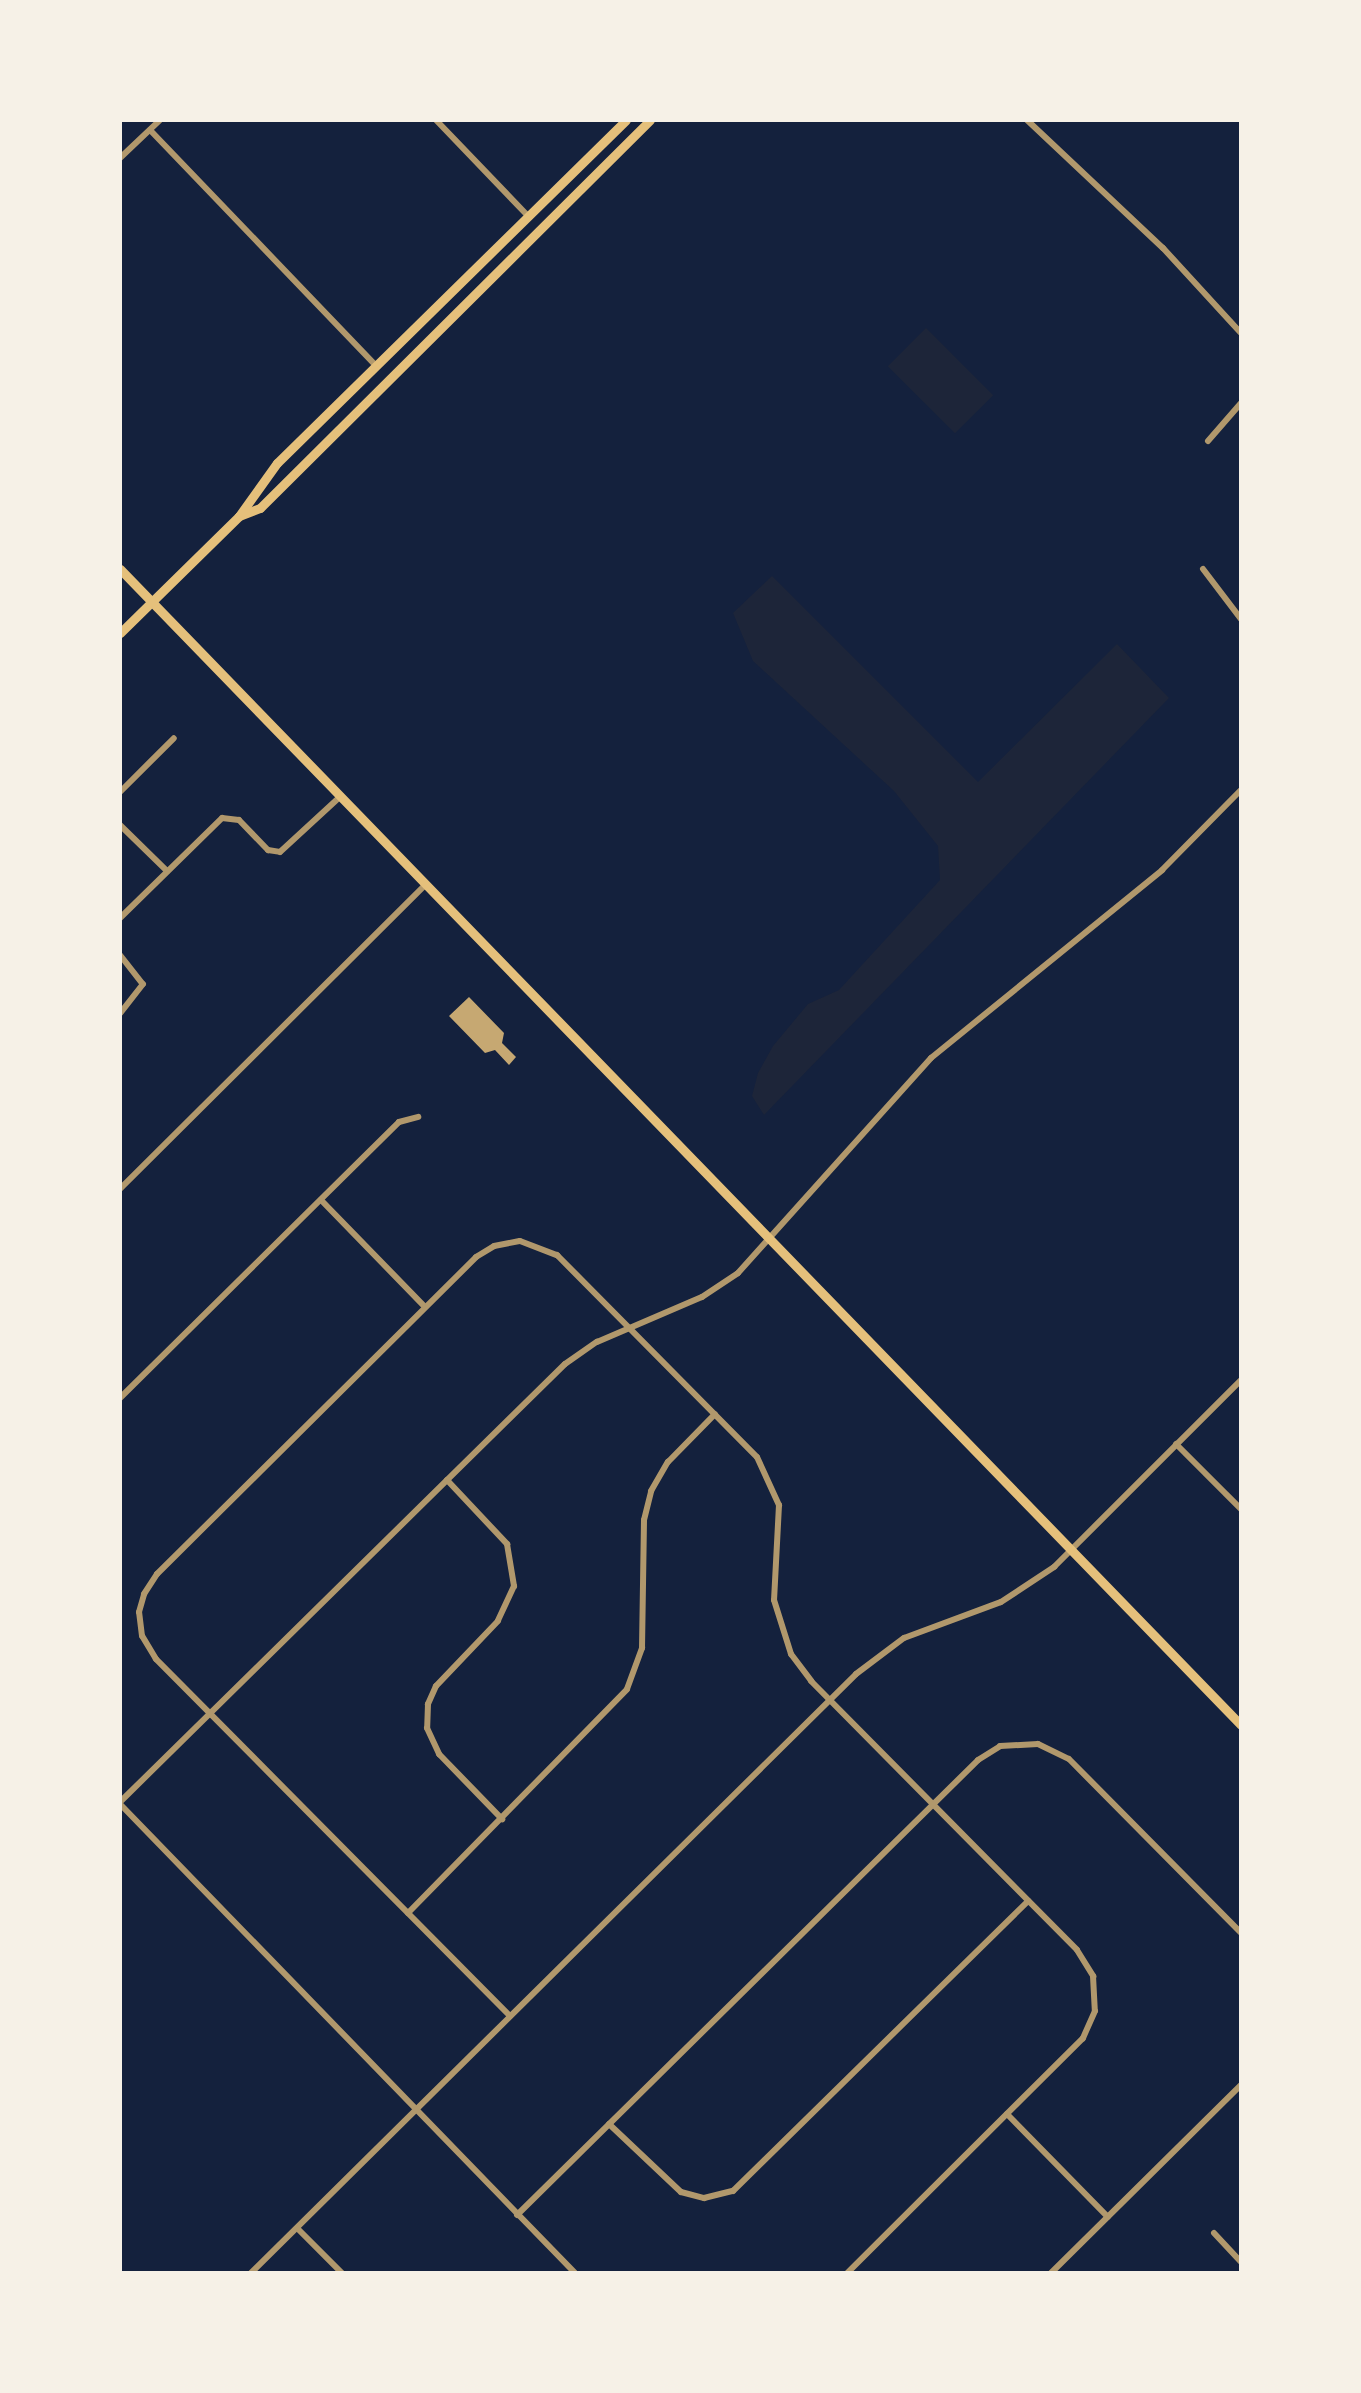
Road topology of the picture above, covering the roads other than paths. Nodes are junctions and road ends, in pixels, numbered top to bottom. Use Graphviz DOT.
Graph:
graph roads {
  1 [pos="160,120"];
  2 [pos="436,120"];
  3 [pos="626,120"];
  4 [pos="650,120"];
  5 [pos="1027,120"];
  6 [pos="150,130"];
  7 [pos="120,158"];
  8 [pos="528,216"];
  9 [pos="1241,333"];
  10 [pos="375,365"];
  11 [pos="1241,403"];
  12 [pos="1208,441"];
  13 [pos="239,516"];
  14 [pos="1203,568"];
  15 [pos="120,569"];
  16 [pos="152,602"];
  17 [pos="1241,619"];
  18 [pos="120,634"];
  19 [pos="174,738"];
  20 [pos="120,778"];
  21 [pos="128,784"];
  22 [pos="1241,790"];
  23 [pos="120,792"];
  24 [pos="341,796"];
  25 [pos="120,825"];
  26 [pos="167,872"];
  27 [pos="426,884"];
  28 [pos="120,918"];
  29 [pos="120,955"];
  30 [pos="120,1013"];
  31 [pos="418,1116"];
  32 [pos="120,1189"];
  33 [pos="321,1200"];
  34 [pos="772,1240"];
  35 [pos="425,1307"];
  36 [pos="630,1328"];
  37 [pos="1241,1380"];
  38 [pos="120,1398"];
  39 [pos="716,1414"];
  40 [pos="1176,1444"];
  41 [pos="447,1480"];
  42 [pos="1241,1509"];
  43 [pos="1072,1550"];
  44 [pos="830,1700"];
  45 [pos="210,1714"];
  46 [pos="1241,1725"];
  47 [pos="120,1803"];
  48 [pos="933,1804"];
  49 [pos="502,1819"];
  50 [pos="1028,1901"];
  51 [pos="408,1913"];
  52 [pos="1241,1933"];
  53 [pos="510,2016"];
  54 [pos="1241,2085"];
  55 [pos="414,2111"];
  56 [pos="1007,2114"];
  57 [pos="609,2124"];
  58 [pos="517,2215"];
  59 [pos="1108,2216"];
  60 [pos="297,2228"];
  61 [pos="1214,2234"];
  62 [pos="1241,2262"];
  63 [pos="251,2273"];
  64 [pos="342,2273"];
  65 [pos="574,2273"];
  66 [pos="847,2273"];
  67 [pos="1051,2273"];
  1 -- 6 [label="street"];
  2 -- 8 [label="street"];
  3 -- 8 [label="main road"];
  4 -- 13 [label="main road"];
  5 -- 9 [label="street"];
  6 -- 7 [label="street"];
  6 -- 10 [label="street"];
  8 -- 10 [label="main road"];
  10 -- 13 [label="main road"];
  11 -- 12 [label="street"];
  13 -- 16 [label="main road"];
  14 -- 17 [label="street"];
  15 -- 16 [label="main road"];
  16 -- 18 [label="main road"];
  16 -- 24 [label="main road"];
  19 -- 21 [label="street"];
  20 -- 21 [label="street"];
  21 -- 23 [label="street"];
  22 -- 34 [label="street"];
  24 -- 26 [label="street"];
  24 -- 27 [label="main road"];
  25 -- 26 [label="street"];
  26 -- 28 [label="street"];
  27 -- 32 [label="street"];
  27 -- 34 [label="main road"];
  29 -- 30 [label="street"];
  31 -- 33 [label="street"];
  33 -- 35 [label="street"];
  33 -- 38 [label="street"];
  34 -- 36 [label="street"];
  34 -- 43 [label="main road"];
  35 -- 36 [label="street"];
  35 -- 45 [label="street"];
  36 -- 39 [label="street"];
  36 -- 41 [label="street"];
  37 -- 40 [label="street"];
  39 -- 44 [label="street"];
  39 -- 49 [label="street"];
  40 -- 42 [label="street"];
  40 -- 43 [label="street"];
  41 -- 45 [label="street"];
  41 -- 49 [label="street"];
  43 -- 44 [label="street"];
  43 -- 46 [label="main road"];
  44 -- 48 [label="street"];
  44 -- 53 [label="street"];
  45 -- 47 [label="street"];
  45 -- 51 [label="street"];
  47 -- 55 [label="street"];
  48 -- 50 [label="street"];
  48 -- 52 [label="street"];
  48 -- 57 [label="street"];
  49 -- 51 [label="street"];
  50 -- 56 [label="street"];
  50 -- 57 [label="street"];
  51 -- 53 [label="street"];
  53 -- 55 [label="street"];
  54 -- 59 [label="street"];
  55 -- 58 [label="street"];
  55 -- 60 [label="street"];
  56 -- 59 [label="street"];
  56 -- 66 [label="street"];
  57 -- 58 [label="street"];
  58 -- 65 [label="street"];
  59 -- 67 [label="street"];
  60 -- 63 [label="street"];
  60 -- 64 [label="street"];
  61 -- 62 [label="street"];
}
